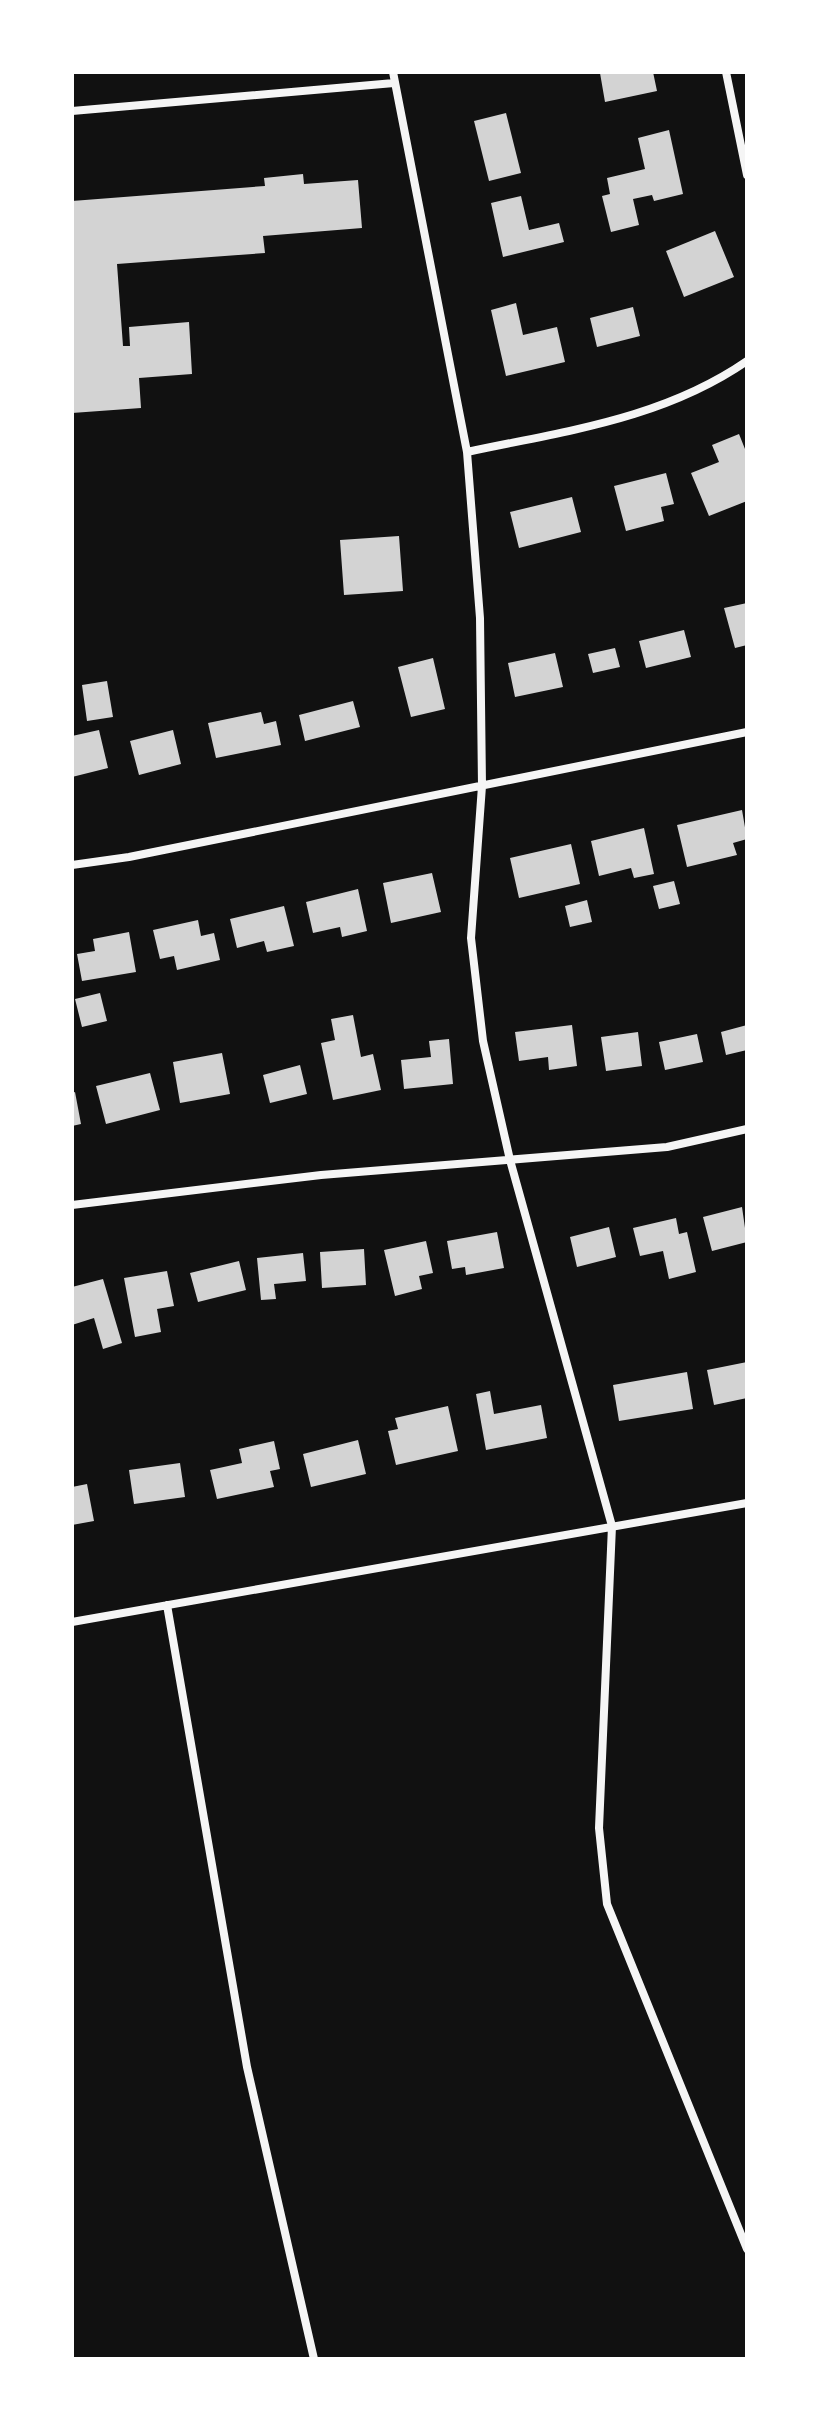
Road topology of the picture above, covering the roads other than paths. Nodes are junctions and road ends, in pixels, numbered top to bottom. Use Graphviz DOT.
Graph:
graph roads {
  1 [pos="393,72"];
  2 [pos="726,72"];
  3 [pos="394,83"];
  4 [pos="72,111"];
  5 [pos="747,175"];
  6 [pos="747,361"];
  7 [pos="467,452"];
  8 [pos="747,732"];
  9 [pos="482,786"];
  10 [pos="72,865"];
  11 [pos="747,1129"];
  12 [pos="510,1160"];
  13 [pos="72,1205"];
  14 [pos="747,1503"];
  15 [pos="612,1526"];
  16 [pos="167,1605"];
  17 [pos="72,1622"];
  18 [pos="747,2249"];
  19 [pos="314,2359"];
  1 -- 3 [label="street"];
  2 -- 5 [label="street"];
  3 -- 4 [label="street"];
  3 -- 7 [label="street"];
  6 -- 7 [label="street"];
  7 -- 9 [label="street"];
  8 -- 9 [label="street"];
  9 -- 10 [label="street"];
  9 -- 12 [label="street"];
  11 -- 12 [label="street"];
  12 -- 13 [label="street"];
  12 -- 15 [label="street"];
  14 -- 15 [label="street"];
  15 -- 16 [label="street"];
  15 -- 18 [label="street"];
  16 -- 17 [label="street"];
  16 -- 19 [label="street"];
}
